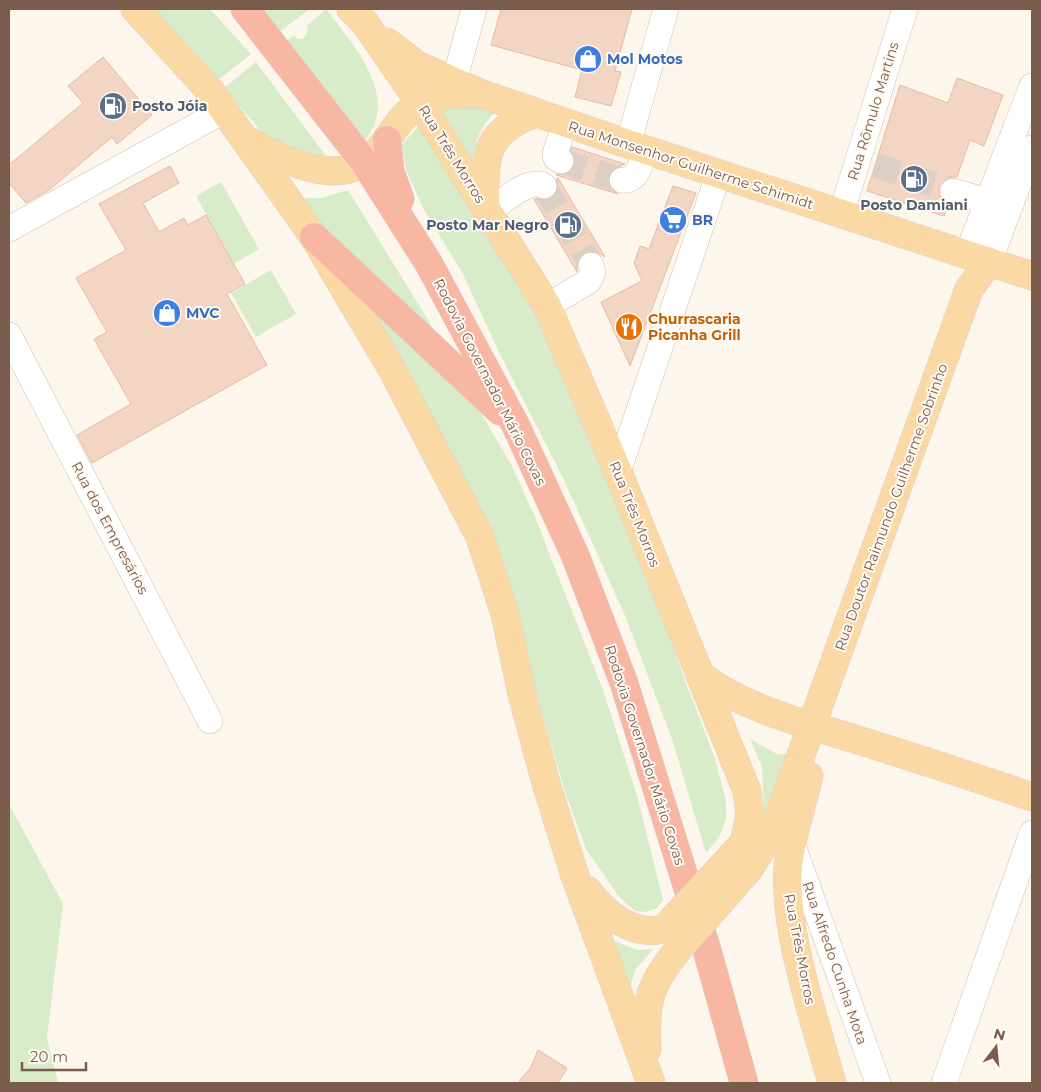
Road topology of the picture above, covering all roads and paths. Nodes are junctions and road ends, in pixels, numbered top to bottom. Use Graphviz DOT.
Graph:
graph roads {
  1 [pos="135,9"];
  2 [pos="245,9"];
  3 [pos="474,9"];
  4 [pos="666,9"];
  5 [pos="905,9"];
  6 [pos="358,16"];
  7 [pos="392,62"];
  8 [pos="1032,86"];
  9 [pos="454,88"];
  10 [pos="420,103"];
  11 [pos="225,110"];
  12 [pos="536,113"];
  13 [pos="565,123"];
  14 [pos="243,137"];
  15 [pos="387,140"];
  16 [pos="637,147"];
  17 [pos="1032,148"];
  18 [pos="561,160"];
  19 [pos="365,163"];
  20 [pos="719,174"];
  21 [pos="622,180"];
  22 [pos="544,186"];
  23 [pos="953,191"];
  24 [pos="987,201"];
  25 [pos="486,209"];
  26 [pos="841,214"];
  27 [pos="9,229"];
  28 [pos="314,237"];
  29 [pos="978,258"];
  30 [pos="429,264"];
  31 [pos="591,265"];
  32 [pos="1032,276"];
  33 [pos="547,306"];
  34 [pos="9,335"];
  35 [pos="516,426"];
  36 [pos="618,472"];
  37 [pos="700,675"];
  38 [pos="210,721"];
  39 [pos="812,725"];
  40 [pos="1032,797"];
  41 [pos="1032,832"];
  42 [pos="792,843"];
  43 [pos="746,856"];
  44 [pos="574,873"];
  45 [pos="670,940"];
  46 [pos="650,1079"];
  47 [pos="744,1083"];
  48 [pos="832,1083"];
  49 [pos="878,1083"];
  50 [pos="944,1083"];
  1 -- 11 [label="main road"];
  2 -- 19 [label="highway, Rodovia Governador Mário Covas"];
  3 -- 9 [label="street"];
  4 -- 16 [label="street"];
  5 -- 26 [label="street, Rua Rômulo Martins"];
  6 -- 7 [label="main road, Rua Três Morros"];
  6 -- 9 [label="main road"];
  7 -- 10 [label="main road, Rua Três Morros"];
  7 -- 15 [label="main road"];
  8 -- 24 [label="street"];
  9 -- 10 [label="main road"];
  9 -- 12 [label="main road, Rua Monsenhor Guilherme Schimidt"];
  10 -- 15 [label="main road"];
  10 -- 25 [label="main road, Rua Três Morros"];
  11 -- 14 [label="main road"];
  11 -- 27 [label="street"];
  12 -- 13 [label="main road, Rua Monsenhor Guilherme Schimidt"];
  12 -- 25 [label="main road"];
  13 -- 16 [label="main road, Rua Monsenhor Guilherme Schimidt"];
  13 -- 18 [label="street"];
  14 -- 19 [label="main road"];
  14 -- 28 [label="main road"];
  15 -- 19 [label="main road"];
  15 -- 30 [label="highway"];
  16 -- 20 [label="main road, Rua Monsenhor Guilherme Schimidt"];
  16 -- 21 [label="street"];
  17 -- 29 [label="street, Rua Doutor Raimundo Guilherme Sobrinho"];
  19 -- 30 [label="highway, Rodovia Governador Mário Covas"];
  20 -- 26 [label="main road, Rua Monsenhor Guilherme Schimidt"];
  20 -- 36 [label="street"];
  22 -- 25 [label="street"];
  23 -- 24 [label="street"];
  24 -- 29 [label="street"];
  25 -- 33 [label="main road, Rua Três Morros"];
  26 -- 29 [label="main road, Rua Monsenhor Guilherme Schimidt"];
  28 -- 35 [label="highway"];
  28 -- 44 [label="main road"];
  29 -- 32 [label="main road, Rua Monsenhor Guilherme Schimidt"];
  29 -- 39 [label="main road, Rua Doutor Raimundo Guilherme Sobrinho"];
  30 -- 35 [label="highway, Rodovia Governador Mário Covas"];
  31 -- 33 [label="street"];
  33 -- 36 [label="main road, Rua Três Morros"];
  34 -- 38 [label="street, Rua dos Empresários"];
  35 -- 47 [label="highway, Rodovia Governador Mário Covas"];
  36 -- 37 [label="main road, Rua Três Morros"];
  37 -- 39 [label="main road"];
  37 -- 43 [label="main road, Rua Três Morros"];
  39 -- 40 [label="main road"];
  39 -- 42 [label="main road, Rua Três Morros"];
  39 -- 43 [label="main road, Rua Doutor Raimundo Guilherme Sobrinho"];
  41 -- 50 [label="street"];
  42 -- 48 [label="main road, Rua Três Morros"];
  42 -- 49 [label="street, Rua Alfredo Cunha Mota"];
  43 -- 45 [label="main road, Rua Doutor Raimundo Guilherme Sobrinho, bridge"];
  44 -- 45 [label="main road"];
  44 -- 46 [label="main road"];
  45 -- 46 [label="main road, Rua Doutor Raimundo Guilherme Sobrinho"];
}
